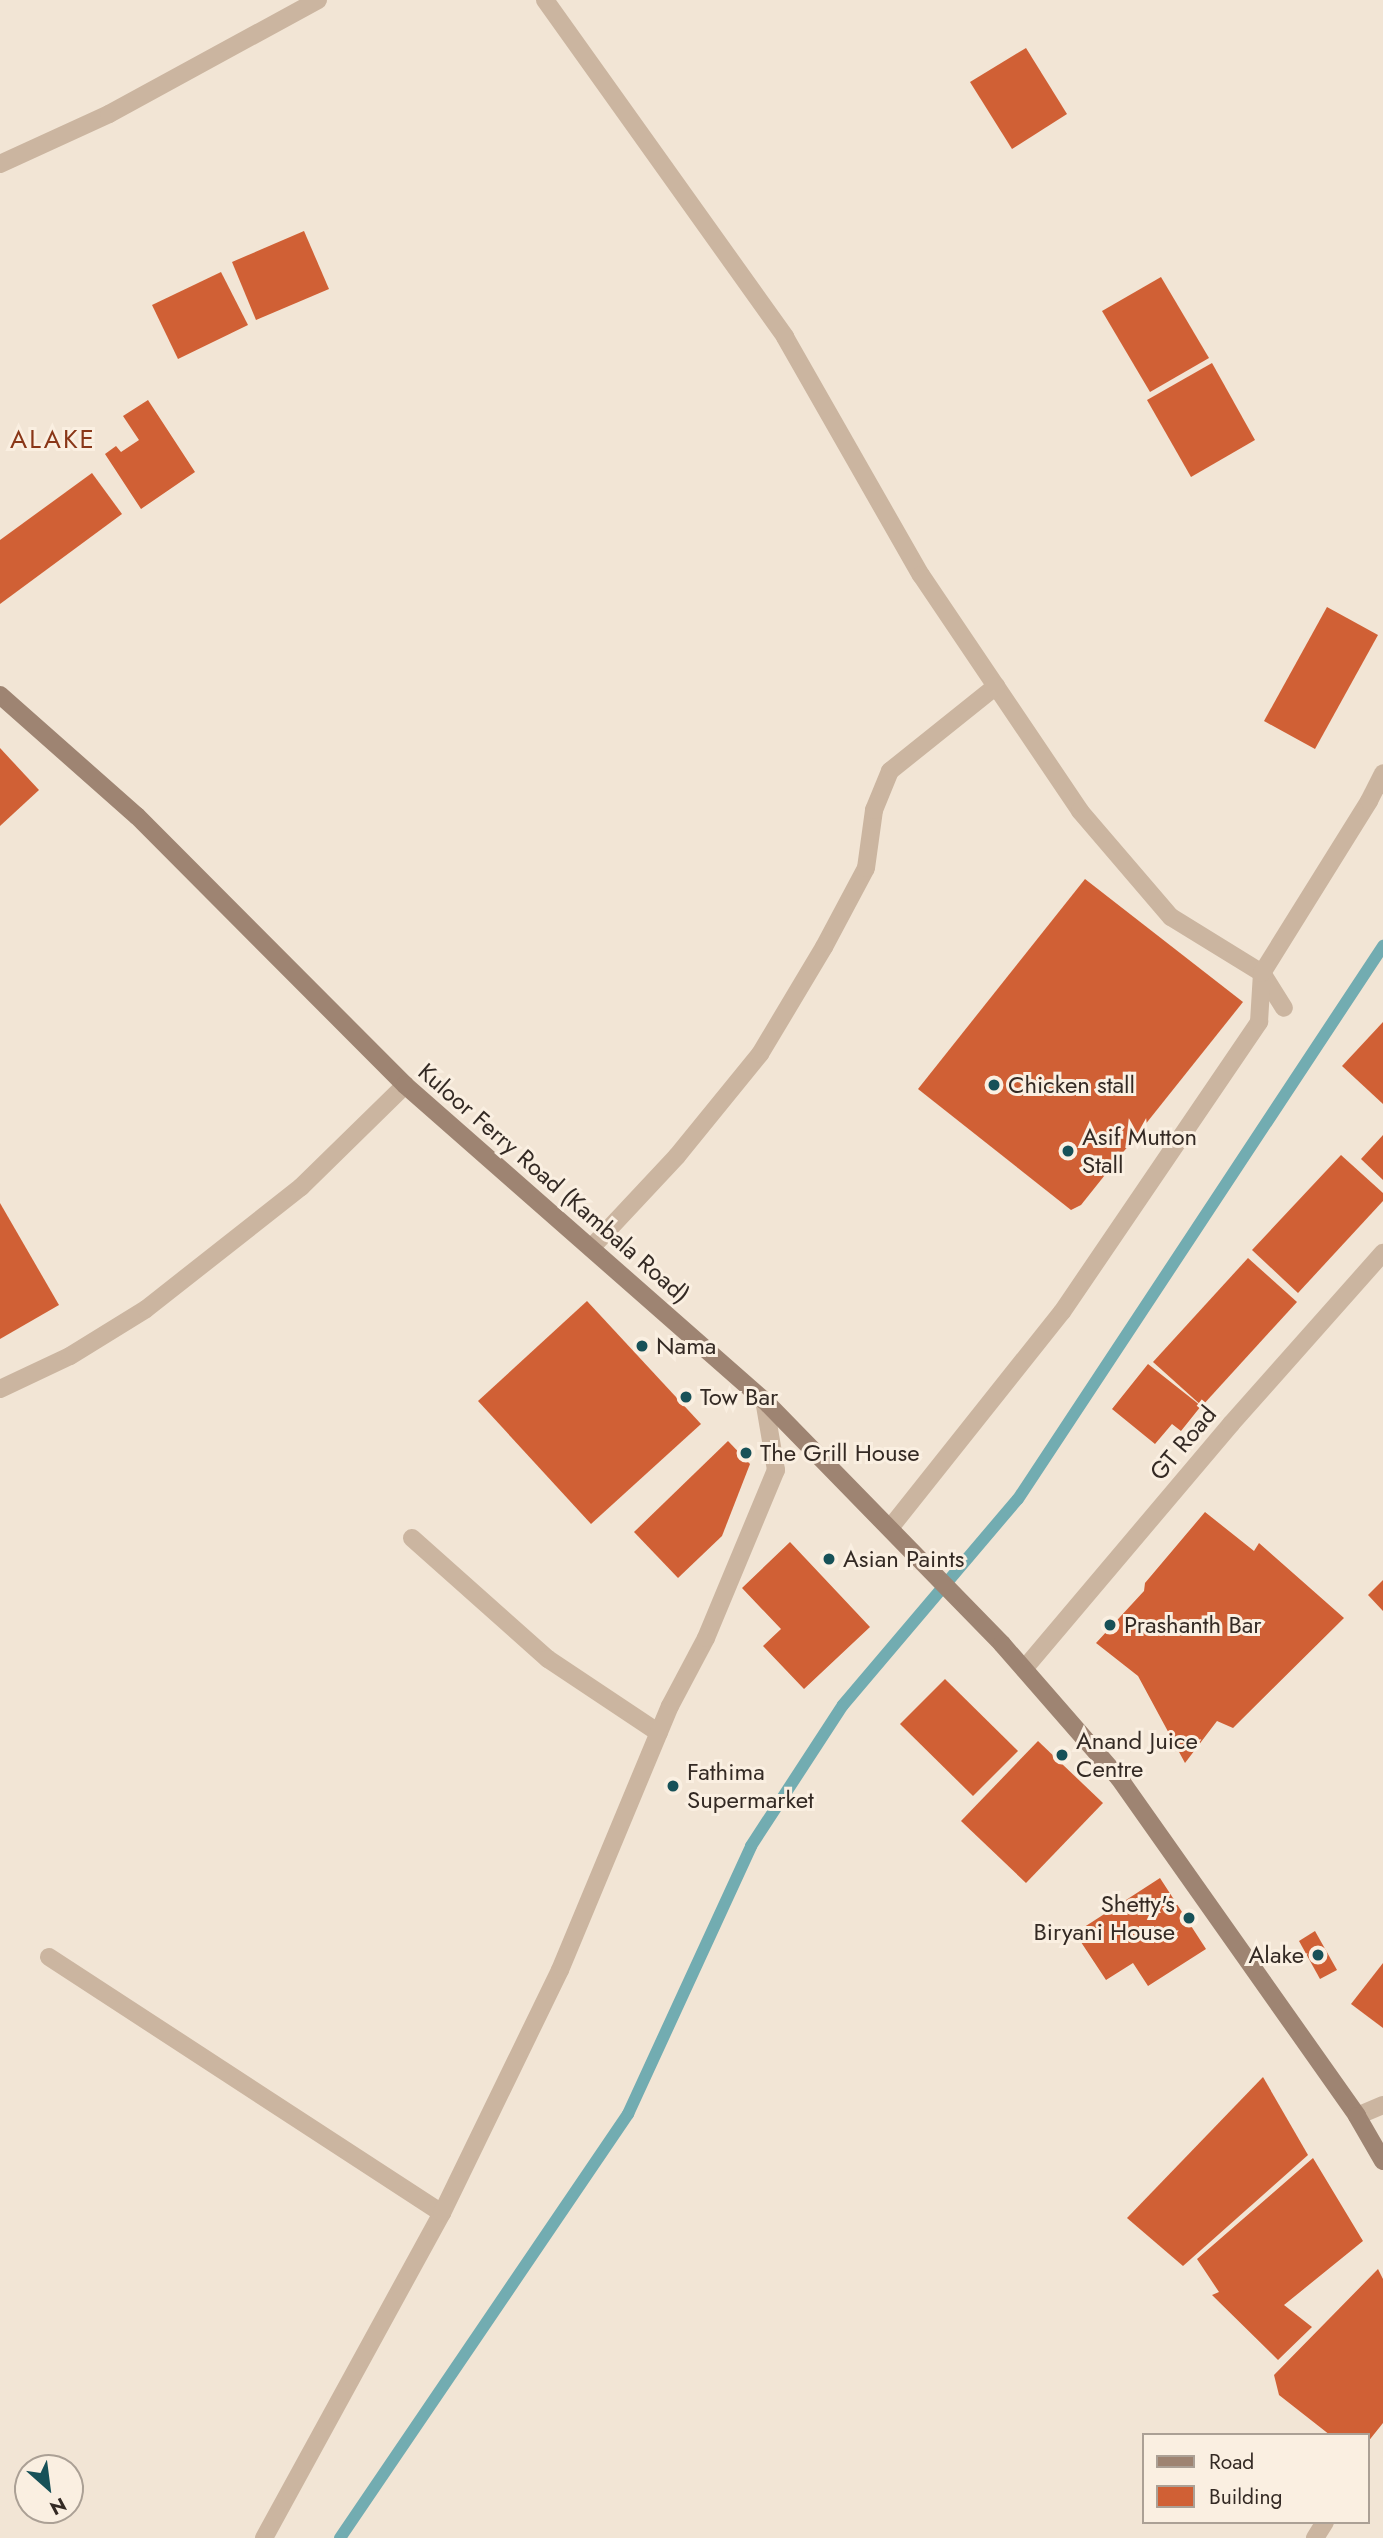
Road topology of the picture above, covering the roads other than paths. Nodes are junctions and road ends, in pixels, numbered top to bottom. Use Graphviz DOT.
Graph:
graph roads {
  1 [pos="318,0"];
  2 [pos="545,0"];
  3 [pos="0,164"];
  4 [pos="996,686"];
  5 [pos="0,695"];
  6 [pos="1383,773"];
  7 [pos="1262,973"];
  8 [pos="1284,1009"];
  9 [pos="405,1085"];
  10 [pos="591,1248"];
  11 [pos="1383,1253"];
  12 [pos="0,1389"];
  13 [pos="764,1400"];
  14 [pos="890,1528"];
  15 [pos="412,1538"];
  16 [pos="1024,1669"];
  17 [pos="659,1733"];
  18 [pos="49,1957"];
  19 [pos="1383,2105"];
  20 [pos="1357,2116"];
  21 [pos="1383,2161"];
  22 [pos="442,2213"];
  23 [pos="264,2538"];
  1 -- 3 [label="street"];
  2 -- 4 [label="street"];
  4 -- 7 [label="street"];
  4 -- 10 [label="street"];
  5 -- 9 [label="main road, Kuloor Ferry Road (Kambala Road)"];
  6 -- 7 [label="street"];
  7 -- 8 [label="street"];
  7 -- 14 [label="street"];
  9 -- 10 [label="main road, Kuloor Ferry Road (Kambala Road)"];
  9 -- 12 [label="street"];
  10 -- 13 [label="main road, Kuloor Ferry Road (Kambala Road)"];
  11 -- 16 [label="street, GT Road"];
  13 -- 14 [label="main road, Kuloor Ferry Road (Kambala Road)"];
  13 -- 17 [label="street"];
  14 -- 16 [label="main road, Kuloor Ferry Road (Kambala Road)"];
  15 -- 17 [label="street"];
  16 -- 20 [label="main road, Kuloor Ferry Road (Kambala Road)"];
  17 -- 22 [label="street"];
  18 -- 22 [label="street"];
  19 -- 20 [label="street"];
  20 -- 21 [label="main road, Kuloor Ferry Road (Kambala Road)"];
  22 -- 23 [label="street"];
}
